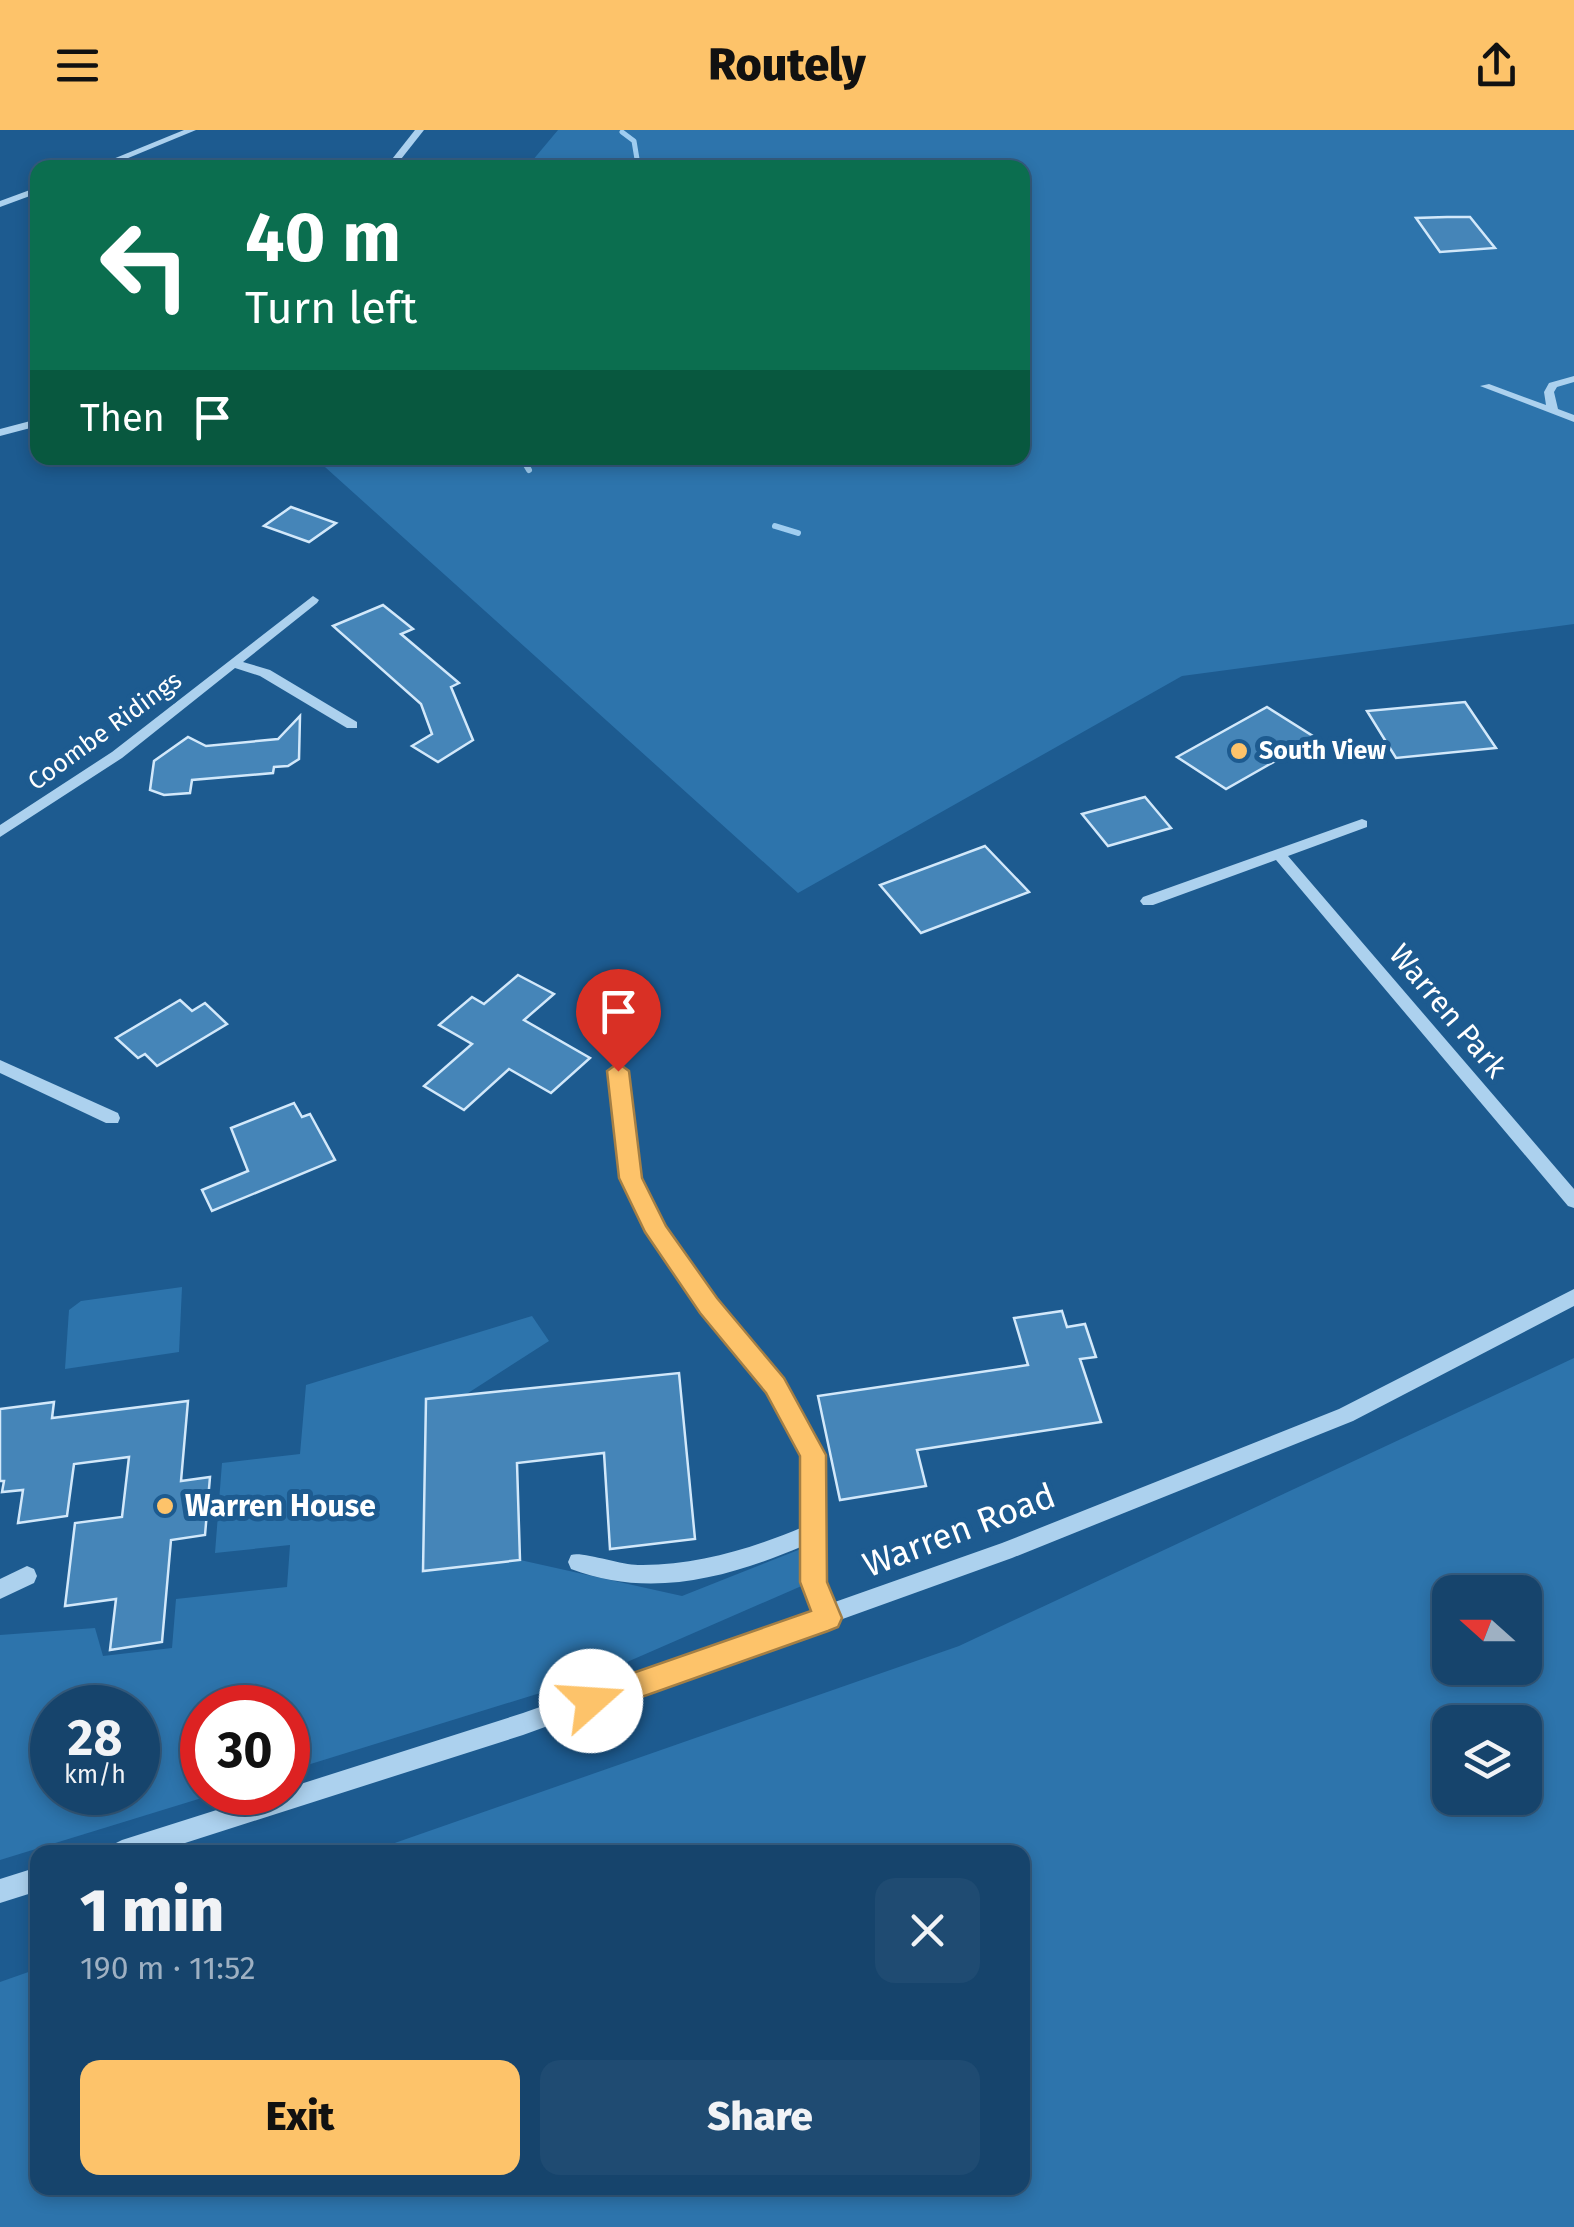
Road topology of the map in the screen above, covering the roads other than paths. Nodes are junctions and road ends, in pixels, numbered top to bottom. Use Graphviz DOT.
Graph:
graph roads {
  1 [pos="192,130"];
  2 [pos="420,130"];
  3 [pos="115,160"];
  4 [pos="396,160"];
  5 [pos="30,193"];
  6 [pos="0,204"];
  7 [pos="1574,378"];
  8 [pos="1484,386"];
  9 [pos="1554,411"];
  10 [pos="1574,419"];
  11 [pos="30,425"];
  12 [pos="0,434"];
  13 [pos="313,600"];
  14 [pos="234,663"];
  15 [pos="352,725"];
  16 [pos="1362,824"];
  17 [pos="0,832"];
  18 [pos="1280,856"];
  19 [pos="1148,901"];
  20 [pos="0,1066"];
  21 [pos="618,1071"];
  22 [pos="112,1118"];
  23 [pos="1574,1201"];
  24 [pos="1574,1297"];
  25 [pos="816,1531"];
  26 [pos="578,1562"];
  27 [pos="26,1576"];
  28 [pos="0,1589"];
  29 [pos="828,1618"];
  30 [pos="144,1845"];
  31 [pos="30,1882"];
  32 [pos="0,1891"];
  1 -- 3 [label="street"];
  2 -- 4 [label="street"];
  5 -- 6 [label="street"];
  7 -- 9 [label="street"];
  8 -- 9 [label="street"];
  9 -- 10 [label="street"];
  11 -- 12 [label="street"];
  13 -- 14 [label="street, Coombe Ridings"];
  14 -- 15 [label="street"];
  14 -- 17 [label="street, Coombe Ridings"];
  16 -- 18 [label="street"];
  18 -- 19 [label="street"];
  18 -- 23 [label="street, Warren Park"];
  20 -- 22 [label="street"];
  21 -- 25 [label="street"];
  24 -- 29 [label="street, Warren Road"];
  25 -- 26 [label="street"];
  25 -- 29 [label="street"];
  27 -- 28 [label="street"];
  29 -- 30 [label="street, Warren Road"];
  31 -- 32 [label="street"];
}
